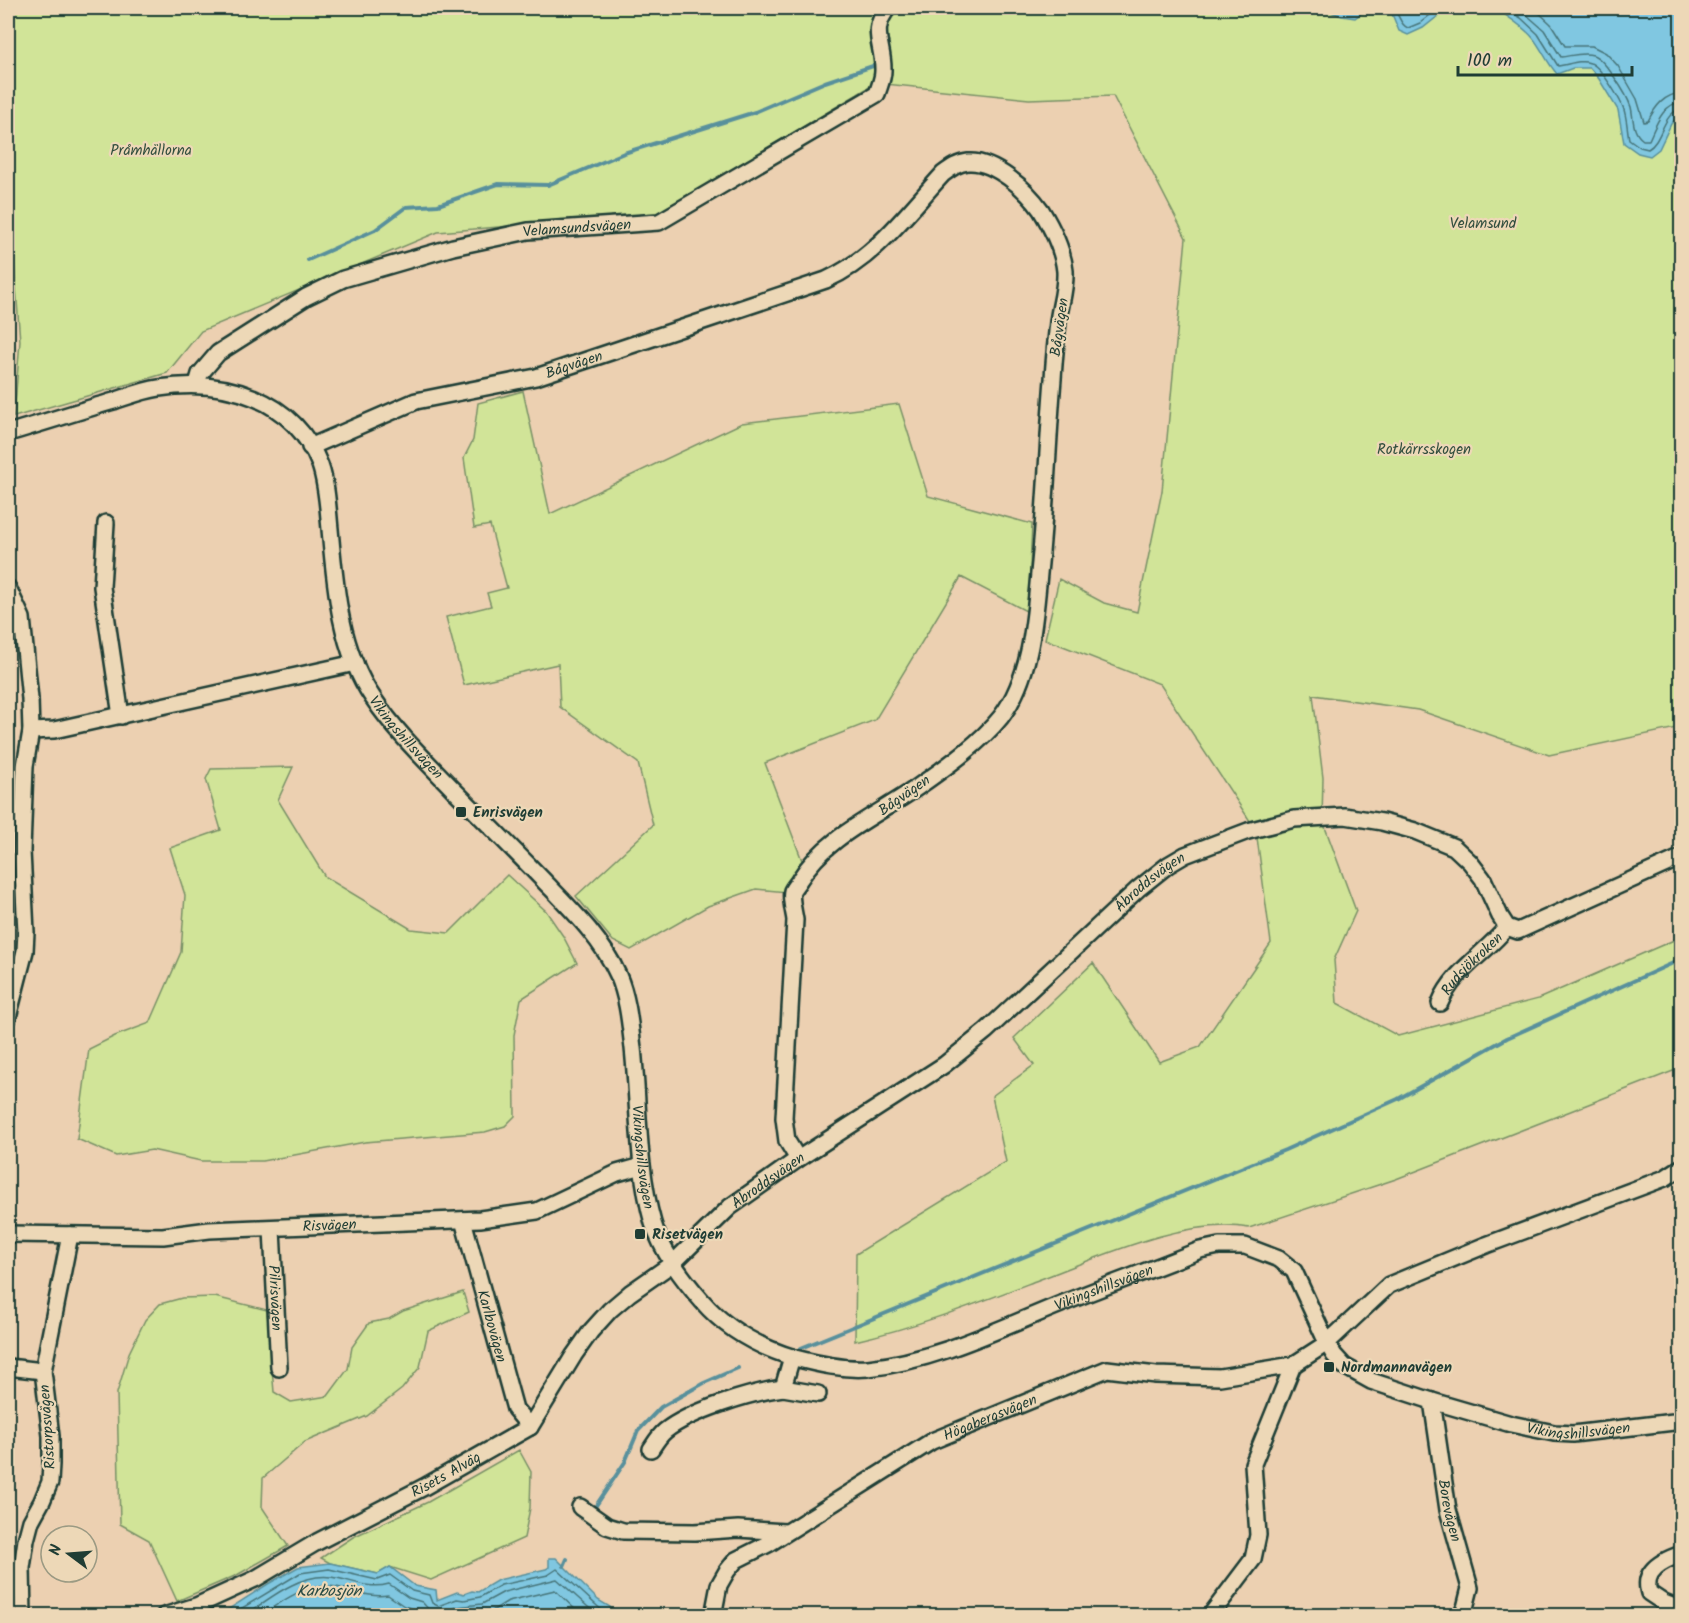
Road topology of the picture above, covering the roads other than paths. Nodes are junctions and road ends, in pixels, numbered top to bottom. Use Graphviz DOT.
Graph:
graph roads {
  1 [pos="888,8"];
  2 [pos="197,384"];
  3 [pos="12,432"];
  4 [pos="8,446"];
  5 [pos="310,447"];
  6 [pos="106,523"];
  7 [pos="8,588"];
  8 [pos="356,663"];
  9 [pos="121,716"];
  10 [pos="31,731"];
  11 [pos="15,852"];
  12 [pos="1682,857"];
  13 [pos="1508,927"];
  14 [pos="1440,1003"];
  15 [pos="8,1017"];
  16 [pos="798,1159"];
  17 [pos="642,1166"];
  18 [pos="1682,1167"];
  19 [pos="463,1220"];
  20 [pos="272,1229"];
  21 [pos="8,1234"];
  22 [pos="70,1235"];
  23 [pos="673,1263"];
  24 [pos="1326,1343"];
  25 [pos="792,1357"];
  26 [pos="1293,1365"];
  27 [pos="8,1367"];
  28 [pos="279,1368"];
  29 [pos="43,1371"];
  30 [pos="783,1388"];
  31 [pos="818,1394"];
  32 [pos="1432,1401"];
  33 [pos="1682,1421"];
  34 [pos="530,1427"];
  35 [pos="651,1449"];
  36 [pos="580,1507"];
  37 [pos="785,1532"];
  38 [pos="1682,1554"];
  39 [pos="1682,1610"];
  40 [pos="23,1616"];
  41 [pos="164,1616"];
  42 [pos="713,1616"];
  43 [pos="1210,1616"];
  44 [pos="1460,1616"];
  1 -- 2 [label="street, Velamsundsvägen"];
  2 -- 3 [label="street, Vikingshillsvägen"];
  2 -- 5 [label="street, Vikingshillsvägen"];
  3 -- 4 [label="street"];
  5 -- 8 [label="street, Vikingshillsvägen"];
  5 -- 16 [label="street, Bågvägen"];
  6 -- 9 [label="street"];
  7 -- 10 [label="street"];
  8 -- 9 [label="street"];
  8 -- 17 [label="street, Vikingshillsvägen"];
  9 -- 10 [label="street"];
  10 -- 11 [label="street"];
  11 -- 15 [label="street"];
  12 -- 13 [label="street"];
  13 -- 14 [label="street, Rudsjökroken"];
  13 -- 16 [label="street, Åbroddsvägen"];
  16 -- 23 [label="street, Åbroddsvägen"];
  17 -- 19 [label="street, Risvägen"];
  17 -- 23 [label="street, Vikingshillsvägen"];
  18 -- 24 [label="street"];
  19 -- 20 [label="street, Risvägen"];
  19 -- 34 [label="street, Karlbovägen"];
  20 -- 22 [label="street, Risvägen"];
  20 -- 28 [label="street, Pilrisvägen"];
  21 -- 22 [label="street, Risvägen"];
  22 -- 29 [label="street, Ristorpsvägen"];
  23 -- 25 [label="street, Vikingshillsvägen"];
  23 -- 34 [label="street, Risets Alväg"];
  24 -- 25 [label="street, Vikingshillsvägen"];
  24 -- 26 [label="street, Högabergsvägen"];
  24 -- 32 [label="street, Vikingshillsvägen"];
  25 -- 30 [label="street"];
  26 -- 37 [label="street, Högabergsvägen"];
  26 -- 43 [label="street"];
  27 -- 29 [label="street"];
  29 -- 40 [label="street, Ristorpsvägen"];
  30 -- 31 [label="street"];
  30 -- 35 [label="street"];
  32 -- 33 [label="street, Vikingshillsvägen"];
  32 -- 44 [label="street, Borevägen"];
  34 -- 41 [label="street, Risets Alväg"];
  36 -- 37 [label="street"];
  37 -- 42 [label="street, Högabergsvägen"];
  38 -- 39 [label="street"];
}
